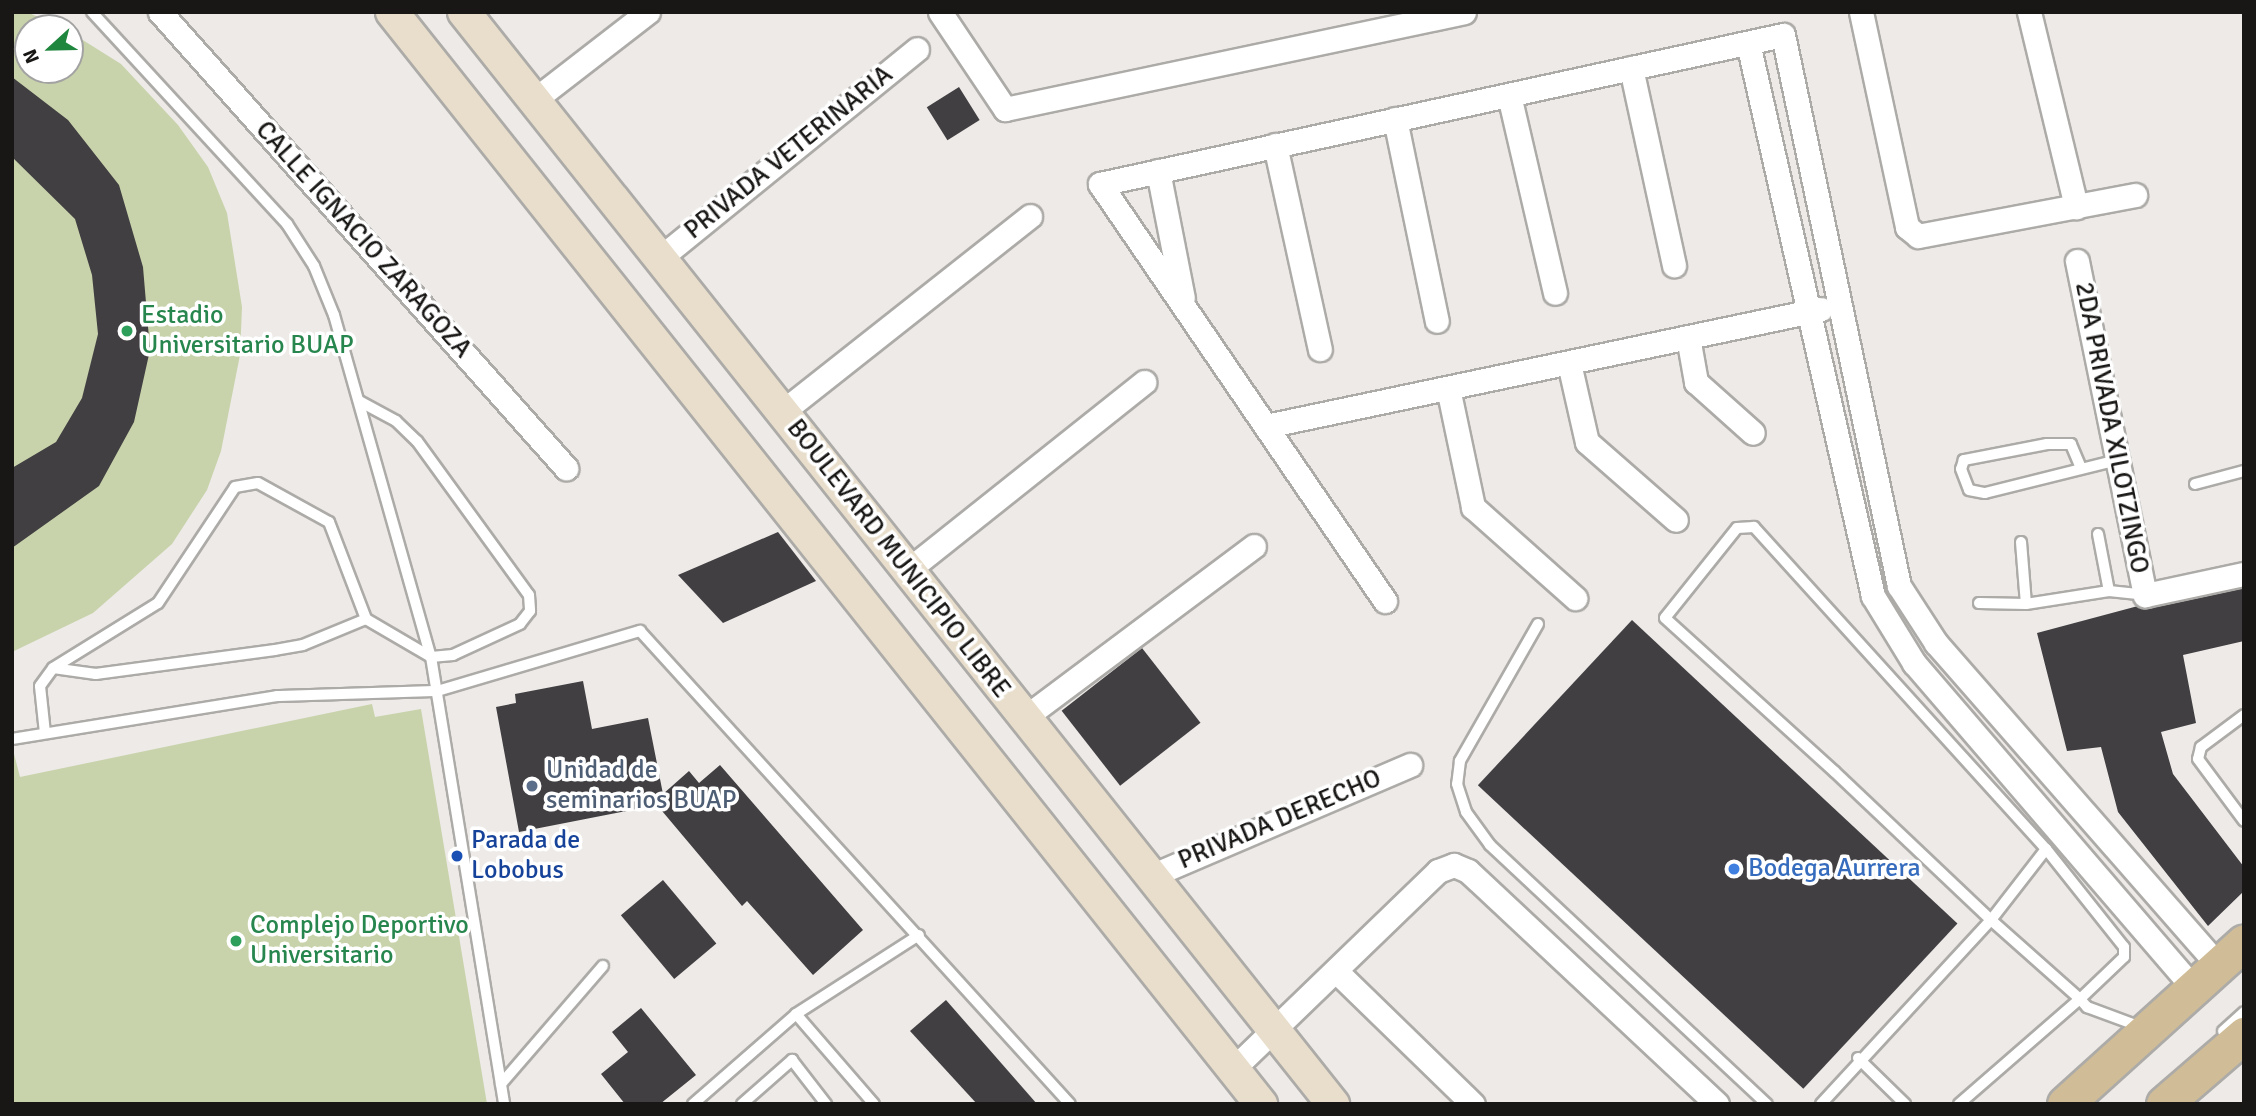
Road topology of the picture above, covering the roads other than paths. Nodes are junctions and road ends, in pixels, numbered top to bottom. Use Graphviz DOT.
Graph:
graph roads {
  1 [pos="92,12"];
  2 [pos="160,12"];
  3 [pos="392,12"];
  4 [pos="464,12"];
  5 [pos="648,12"];
  6 [pos="940,12"];
  7 [pos="1464,12"];
  8 [pos="1861,12"];
  9 [pos="2029,12"];
  10 [pos="1748,43"];
  11 [pos="918,49"];
  12 [pos="1631,68"];
  13 [pos="1509,95"];
  14 [pos="534,100"];
  15 [pos="1395,120"];
  16 [pos="1275,145"];
  17 [pos="1158,171"];
  18 [pos="2135,195"];
  19 [pos="2076,207"];
  20 [pos="1030,216"];
  21 [pos="660,258"];
  22 [pos="2077,261"];
  23 [pos="1674,265"];
  24 [pos="1555,293"];
  25 [pos="1838,305"];
  26 [pos="1185,308"];
  27 [pos="1806,312"];
  28 [pos="1437,321"];
  29 [pos="1688,337"];
  30 [pos="1320,349"];
  31 [pos="1569,363"];
  32 [pos="1143,383"];
  33 [pos="1448,388"];
  34 [pos="359,401"];
  35 [pos="782,412"];
  36 [pos="1266,426"];
  37 [pos="1753,433"];
  38 [pos="2117,460"];
  39 [pos="566,468"];
  40 [pos="2081,468"];
  41 [pos="2244,471"];
  42 [pos="2195,484"];
  43 [pos="1676,520"];
  44 [pos="2098,534"];
  45 [pos="2021,542"];
  46 [pos="1254,546"];
  47 [pos="908,570"];
  48 [pos="2244,574"];
  49 [pos="1899,586"];
  50 [pos="2109,591"];
  51 [pos="2145,595"];
  52 [pos="1873,596"];
  53 [pos="1575,598"];
  54 [pos="1385,601"];
  55 [pos="1979,603"];
  56 [pos="2026,604"];
  57 [pos="366,618"];
  58 [pos="1538,624"];
  59 [pos="431,657"];
  60 [pos="53,668"];
  61 [pos="437,691"];
  62 [pos="2244,715"];
  63 [pos="1024,718"];
  64 [pos="45,733"];
  65 [pos="12,739"];
  66 [pos="1410,765"];
  67 [pos="2054,778"];
  68 [pos="2032,800"];
  69 [pos="2244,821"];
  70 [pos="2046,849"];
  71 [pos="2138,874"];
  72 [pos="1151,876"];
  73 [pos="2113,894"];
  74 [pos="1991,920"];
  75 [pos="919,934"];
  76 [pos="2244,942"];
  77 [pos="603,966"];
  78 [pos="2218,970"];
  79 [pos="1335,971"];
  80 [pos="2080,999"];
  81 [pos="2244,1012"];
  82 [pos="796,1014"];
  83 [pos="2145,1029"];
  84 [pos="1275,1031"];
  85 [pos="2229,1037"];
  86 [pos="1858,1058"];
  87 [pos="1233,1069"];
  88 [pos="500,1084"];
  89 [pos="504,1104"];
  90 [pos="693,1104"];
  91 [pos="742,1104"];
  92 [pos="826,1104"];
  93 [pos="874,1104"];
  94 [pos="1070,1104"];
  95 [pos="1261,1104"];
  96 [pos="1334,1104"];
  97 [pos="1473,1104"];
  98 [pos="1717,1104"];
  99 [pos="1767,1104"];
  100 [pos="1821,1104"];
  101 [pos="1905,1104"];
  102 [pos="1959,1104"];
  103 [pos="2065,1104"];
  104 [pos="2085,1104"];
  105 [pos="2164,1104"];
  1 -- 34 [label="lane"];
  2 -- 39 [label="street, CALLE IGNACIO ZARAGOZA"];
  3 -- 87 [label="main road, BOULEVARD MUNICIPIO LIBRE"];
  4 -- 14 [label="main road, BOULEVARD MUNICIPIO LIBRE"];
  5 -- 14 [label="street"];
  6 -- 7 [label="street"];
  8 -- 19 [label="street"];
  9 -- 19 [label="street"];
  10 -- 12 [label="street"];
  10 -- 25 [label="street"];
  10 -- 27 [label="street"];
  11 -- 21 [label="street, PRIVADA VETERINARIA"];
  12 -- 13 [label="street"];
  12 -- 23 [label="street"];
  13 -- 15 [label="street"];
  13 -- 24 [label="street"];
  14 -- 21 [label="main road, BOULEVARD MUNICIPIO LIBRE"];
  15 -- 16 [label="street"];
  15 -- 28 [label="street"];
  16 -- 17 [label="street"];
  16 -- 30 [label="street"];
  17 -- 26 [label="street"];
  17 -- 26 [label="street"];
  18 -- 19 [label="street"];
  20 -- 35 [label="street"];
  21 -- 35 [label="main road, BOULEVARD MUNICIPIO LIBRE"];
  22 -- 38 [label="street, 2DA PRIVADA XILOTZINGO"];
  25 -- 27 [label="street"];
  25 -- 49 [label="street"];
  26 -- 36 [label="street"];
  27 -- 29 [label="street"];
  27 -- 52 [label="street"];
  29 -- 31 [label="street"];
  29 -- 37 [label="street"];
  31 -- 33 [label="street"];
  31 -- 43 [label="street"];
  32 -- 47 [label="street"];
  33 -- 36 [label="street"];
  33 -- 53 [label="street"];
  34 -- 59 [label="lane"];
  34 -- 59 [label="lane"];
  35 -- 47 [label="main road, BOULEVARD MUNICIPIO LIBRE"];
  36 -- 54 [label="street"];
  38 -- 40 [label="lane"];
  38 -- 51 [label="street, 2DA PRIVADA XILOTZINGO"];
  40 -- 40 [label="lane"];
  41 -- 42 [label="lane"];
  44 -- 50 [label="lane"];
  45 -- 56 [label="lane"];
  46 -- 63 [label="street"];
  47 -- 63 [label="main road, BOULEVARD MUNICIPIO LIBRE"];
  48 -- 51 [label="street"];
  49 -- 52 [label="street"];
  49 -- 67 [label="street"];
  50 -- 51 [label="lane"];
  50 -- 56 [label="lane"];
  52 -- 68 [label="street"];
  55 -- 56 [label="lane"];
  57 -- 59 [label="lane"];
  57 -- 60 [label="lane"];
  57 -- 60 [label="lane"];
  58 -- 99 [label="lane"];
  59 -- 61 [label="lane"];
  60 -- 64 [label="lane"];
  61 -- 64 [label="lane"];
  61 -- 75 [label="lane"];
  61 -- 88 [label="lane"];
  62 -- 69 [label="lane"];
  63 -- 72 [label="main road, BOULEVARD MUNICIPIO LIBRE"];
  64 -- 65 [label="lane"];
  66 -- 72 [label="street, PRIVADA DERECHO"];
  67 -- 68 [label="street"];
  67 -- 71 [label="street"];
  68 -- 73 [label="street"];
  70 -- 74 [label="lane"];
  70 -- 74 [label="lane"];
  70 -- 80 [label="lane"];
  71 -- 73 [label="street"];
  71 -- 78 [label="street"];
  72 -- 84 [label="main road, BOULEVARD MUNICIPIO LIBRE"];
  73 -- 78 [label="street"];
  74 -- 80 [label="lane"];
  74 -- 86 [label="lane"];
  75 -- 82 [label="lane"];
  75 -- 94 [label="lane"];
  76 -- 78 [label="main road"];
  77 -- 88 [label="lane"];
  78 -- 83 [label="main road"];
  78 -- 104 [label="lane"];
  79 -- 84 [label="street"];
  79 -- 97 [label="street"];
  79 -- 98 [label="street"];
  80 -- 83 [label="lane"];
  80 -- 102 [label="lane"];
  81 -- 85 [label="lane"];
  82 -- 90 [label="lane"];
  82 -- 93 [label="lane"];
  83 -- 103 [label="main road"];
  84 -- 87 [label="street"];
  84 -- 96 [label="main road, BOULEVARD MUNICIPIO LIBRE"];
  85 -- 105 [label="main road"];
  86 -- 100 [label="lane"];
  86 -- 101 [label="lane"];
  87 -- 95 [label="main road, BOULEVARD MUNICIPIO LIBRE"];
  88 -- 89 [label="lane"];
  91 -- 92 [label="lane"];
}
